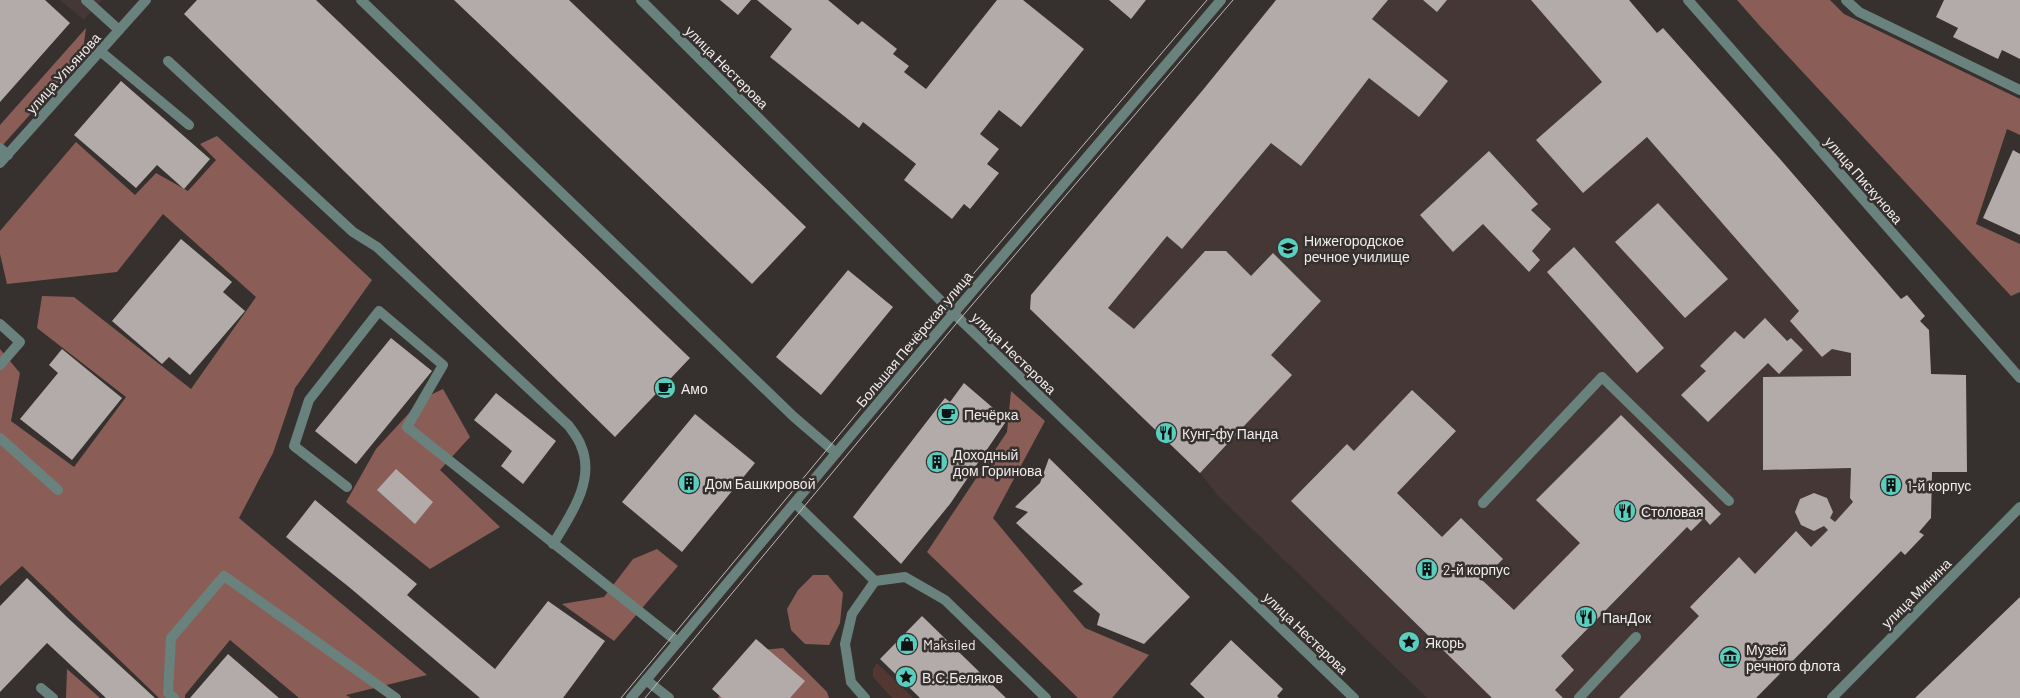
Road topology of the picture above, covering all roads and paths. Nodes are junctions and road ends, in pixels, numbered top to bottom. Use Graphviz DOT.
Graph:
graph roads {
  1 [pos="86,0"];
  2 [pos="146,0"];
  3 [pos="361,0"];
  4 [pos="641,0"];
  5 [pos="1221,0"];
  6 [pos="1688,0"];
  7 [pos="1846,0"];
  8 [pos="119,30"];
  9 [pos="100,52"];
  10 [pos="168,61"];
  11 [pos="2020,90"];
  12 [pos="190,125"];
  13 [pos="4,151"];
  14 [pos="0,163"];
  15 [pos="954,313"];
  16 [pos="0,324"];
  17 [pos="0,365"];
  18 [pos="2020,378"];
  19 [pos="0,438"];
  20 [pos="836,453"];
  21 [pos="347,487"];
  22 [pos="58,490"];
  23 [pos="1729,501"];
  24 [pos="794,503"];
  25 [pos="1483,504"];
  26 [pos="2020,507"];
  27 [pos="554,544"];
  28 [pos="875,581"];
  29 [pos="1636,637"];
  30 [pos="678,642"];
  31 [pos="646,680"];
  32 [pos="42,688"];
  33 [pos="53,698"];
  34 [pos="174,698"];
  35 [pos="396,698"];
  36 [pos="632,698"];
  37 [pos="670,698"];
  38 [pos="865,698"];
  39 [pos="1046,698"];
  40 [pos="1354,698"];
  41 [pos="1579,698"];
  42 [pos="1832,698"];
  1 -- 8 [label="street"];
  2 -- 8 [label="street, улица Ульянова"];
  3 -- 20 [label="street"];
  4 -- 15 [label="street, улица Нестерова"];
  5 -- 15 [label="street, Большая Печёрская улица"];
  6 -- 18 [label="street, улица Пискунова"];
  7 -- 11 [label="street"];
  8 -- 9 [label="street, улица Ульянова"];
  9 -- 12 [label="street"];
  9 -- 13 [label="street, улица Ульянова"];
  10 -- 27 [label="street"];
  13 -- 14 [label="street, улица Ульянова"];
  15 -- 20 [label="street, Большая Печёрская улица"];
  15 -- 40 [label="street, улица Нестерова"];
  16 -- 17 [label="street"];
  19 -- 22 [label="street"];
  20 -- 24 [label="street, Большая Печёрская улица"];
  21 -- 27 [label="street"];
  23 -- 25 [label="street"];
  24 -- 28 [label="street"];
  24 -- 30 [label="street, Большая Печёрская улица"];
  26 -- 42 [label="street, улица Минина"];
  27 -- 30 [label="street"];
  28 -- 38 [label="street"];
  28 -- 39 [label="street"];
  29 -- 41 [label="street"];
  30 -- 31 [label="street, Большая Печёрская улица"];
  31 -- 36 [label="street, Большая Печёрская улица"];
  31 -- 37 [label="street"];
  32 -- 33 [label="street"];
  34 -- 35 [label="street"];
}
